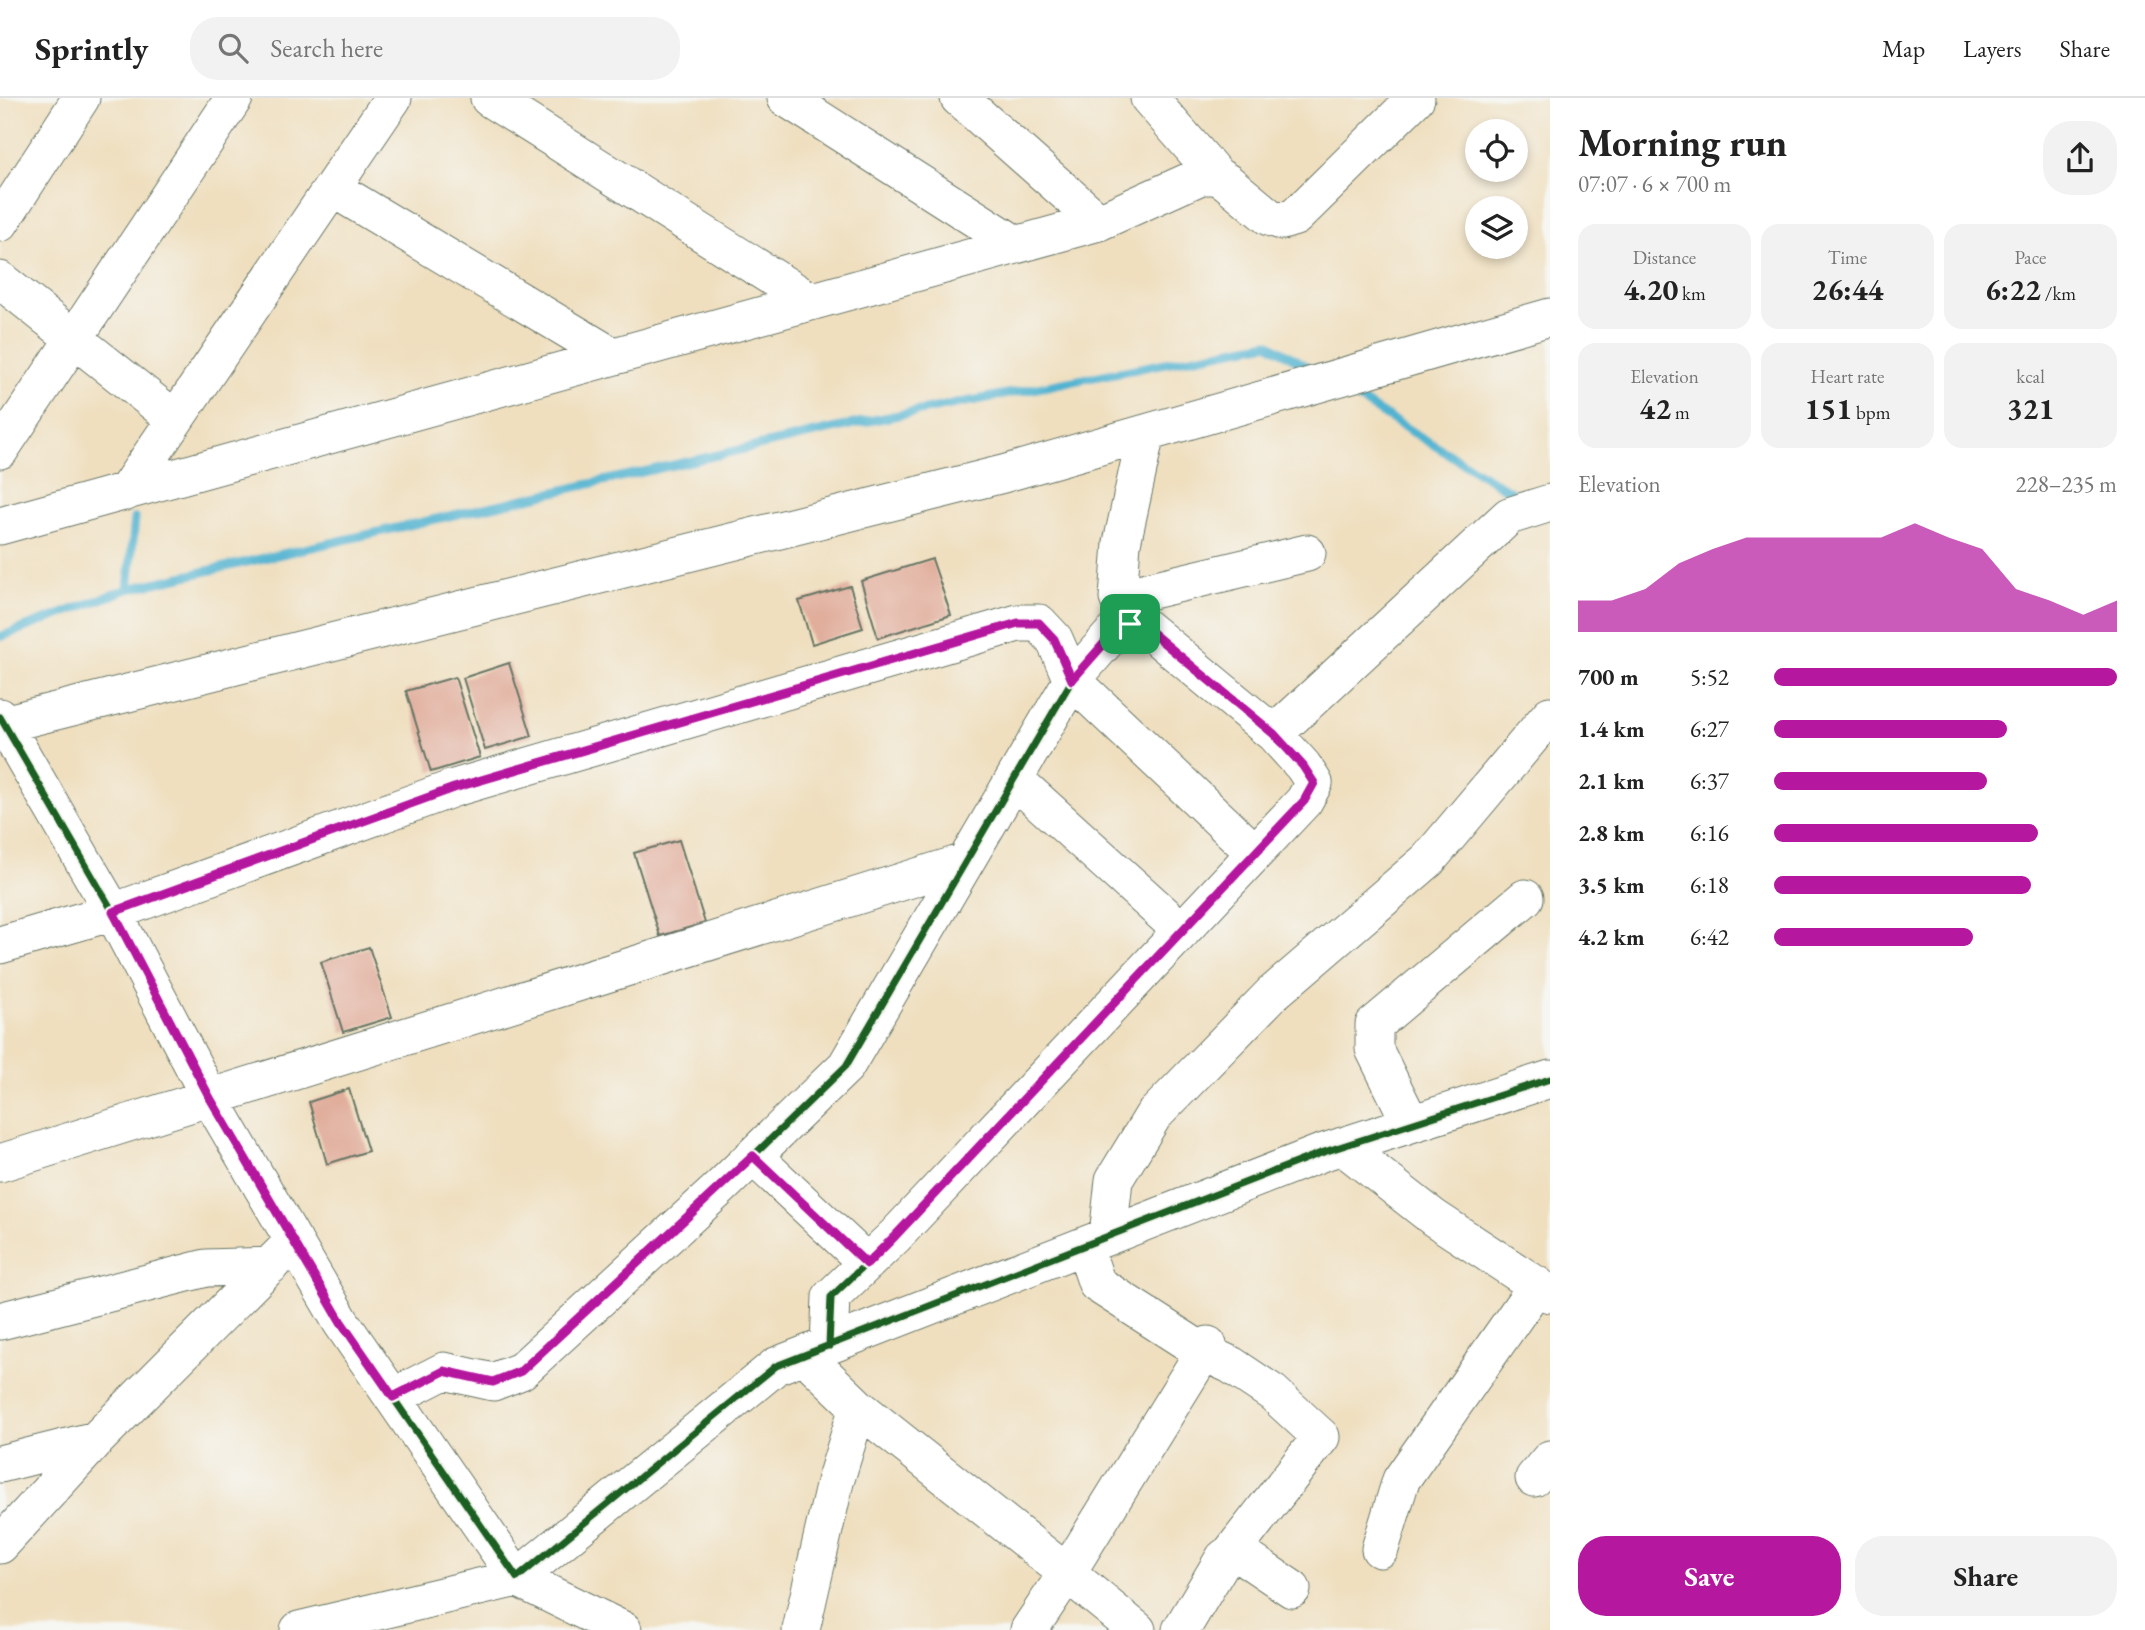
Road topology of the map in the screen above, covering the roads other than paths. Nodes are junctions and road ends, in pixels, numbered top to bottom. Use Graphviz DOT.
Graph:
graph roads {
  1 [pos="81,98"];
  2 [pos="234,98"];
  3 [pos="393,98"];
  4 [pos="489,98"];
  5 [pos="786,98"];
  6 [pos="959,98"];
  7 [pos="1149,98"];
  8 [pos="1416,98"];
  9 [pos="1217,176"];
  10 [pos="332,188"];
  11 [pos="1099,222"];
  12 [pos="0,223"];
  13 [pos="1015,244"];
  14 [pos="0,280"];
  15 [pos="810,301"];
  16 [pos="1550,317"];
  17 [pos="74,338"];
  18 [pos="612,355"];
  19 [pos="175,419"];
  20 [pos="1146,433"];
  21 [pos="0,450"];
  22 [pos="126,492"];
  23 [pos="1550,503"];
  24 [pos="0,526"];
  25 [pos="1307,553"];
  26 [pos="1124,611"];
  27 [pos="1072,680"];
  28 [pos="1550,715"];
  29 [pos="1,722"];
  30 [pos="1274,734"];
  31 [pos="1014,779"];
  32 [pos="1255,853"];
  33 [pos="965,862"];
  34 [pos="1525,898"];
  35 [pos="113,912"];
  36 [pos="1182,931"];
  37 [pos="0,945"];
  38 [pos="1550,1079"];
  39 [pos="210,1098"];
  40 [pos="1411,1124"];
  41 [pos="1342,1146"];
  42 [pos="753,1156"];
  43 [pos="0,1163"];
  44 [pos="1096,1241"];
  45 [pos="282,1254"];
  46 [pos="867,1264"];
  47 [pos="1544,1289"];
  48 [pos="0,1321"];
  49 [pos="1206,1348"];
  50 [pos="816,1350"];
  51 [pos="393,1397"];
  52 [pos="858,1408"];
  53 [pos="96,1440"];
  54 [pos="0,1464"];
  55 [pos="0,1545"];
  56 [pos="1380,1549"];
  57 [pos="1231,1553"];
  58 [pos="1067,1573"];
  59 [pos="517,1577"];
  60 [pos="1292,1589"];
  61 [pos="614,1628"];
  62 [pos="299,1630"];
  63 [pos="801,1630"];
  64 [pos="1029,1630"];
  65 [pos="1136,1630"];
  66 [pos="1181,1630"];
  1 -- 12 [label="street"];
  2 -- 17 [label="street"];
  3 -- 10 [label="street"];
  4 -- 15 [label="street"];
  5 -- 13 [label="street"];
  6 -- 11 [label="street"];
  7 -- 9 [label="street"];
  8 -- 9 [label="street"];
  9 -- 11 [label="street"];
  10 -- 18 [label="street"];
  10 -- 19 [label="street"];
  11 -- 13 [label="street"];
  13 -- 15 [label="street"];
  14 -- 17 [label="street"];
  15 -- 18 [label="street"];
  16 -- 20 [label="street"];
  17 -- 19 [label="street"];
  17 -- 21 [label="street"];
  18 -- 22 [label="street"];
  19 -- 22 [label="street"];
  20 -- 26 [label="street"];
  20 -- 29 [label="street"];
  22 -- 24 [label="street"];
  23 -- 30 [label="street"];
  25 -- 26 [label="street"];
  26 -- 27 [label="street"];
  26 -- 30 [label="street"];
  27 -- 31 [label="street"];
  27 -- 32 [label="street"];
  27 -- 35 [label="street"];
  28 -- 44 [label="street"];
  29 -- 35 [label="street"];
  30 -- 32 [label="street"];
  31 -- 33 [label="street"];
  31 -- 36 [label="street"];
  32 -- 36 [label="street"];
  33 -- 39 [label="street"];
  33 -- 42 [label="street"];
  34 -- 40 [label="street"];
  35 -- 37 [label="street"];
  35 -- 39 [label="street"];
  36 -- 46 [label="street"];
  38 -- 40 [label="street"];
  39 -- 43 [label="street"];
  39 -- 45 [label="street"];
  40 -- 41 [label="street"];
  41 -- 44 [label="street"];
  41 -- 47 [label="street"];
  42 -- 46 [label="street"];
  42 -- 51 [label="street"];
  44 -- 49 [label="street"];
  44 -- 50 [label="street"];
  45 -- 48 [label="street"];
  45 -- 51 [label="street"];
  45 -- 53 [label="street"];
  46 -- 50 [label="street"];
  47 -- 56 [label="street"];
  49 -- 57 [label="street"];
  49 -- 58 [label="street"];
  50 -- 52 [label="street"];
  50 -- 59 [label="street"];
  51 -- 59 [label="street"];
  52 -- 58 [label="street"];
  52 -- 63 [label="street"];
  53 -- 54 [label="street"];
  53 -- 55 [label="street"];
  57 -- 60 [label="street"];
  57 -- 66 [label="street"];
  58 -- 64 [label="street"];
  58 -- 65 [label="street"];
  59 -- 61 [label="street"];
  59 -- 62 [label="street"];
}
